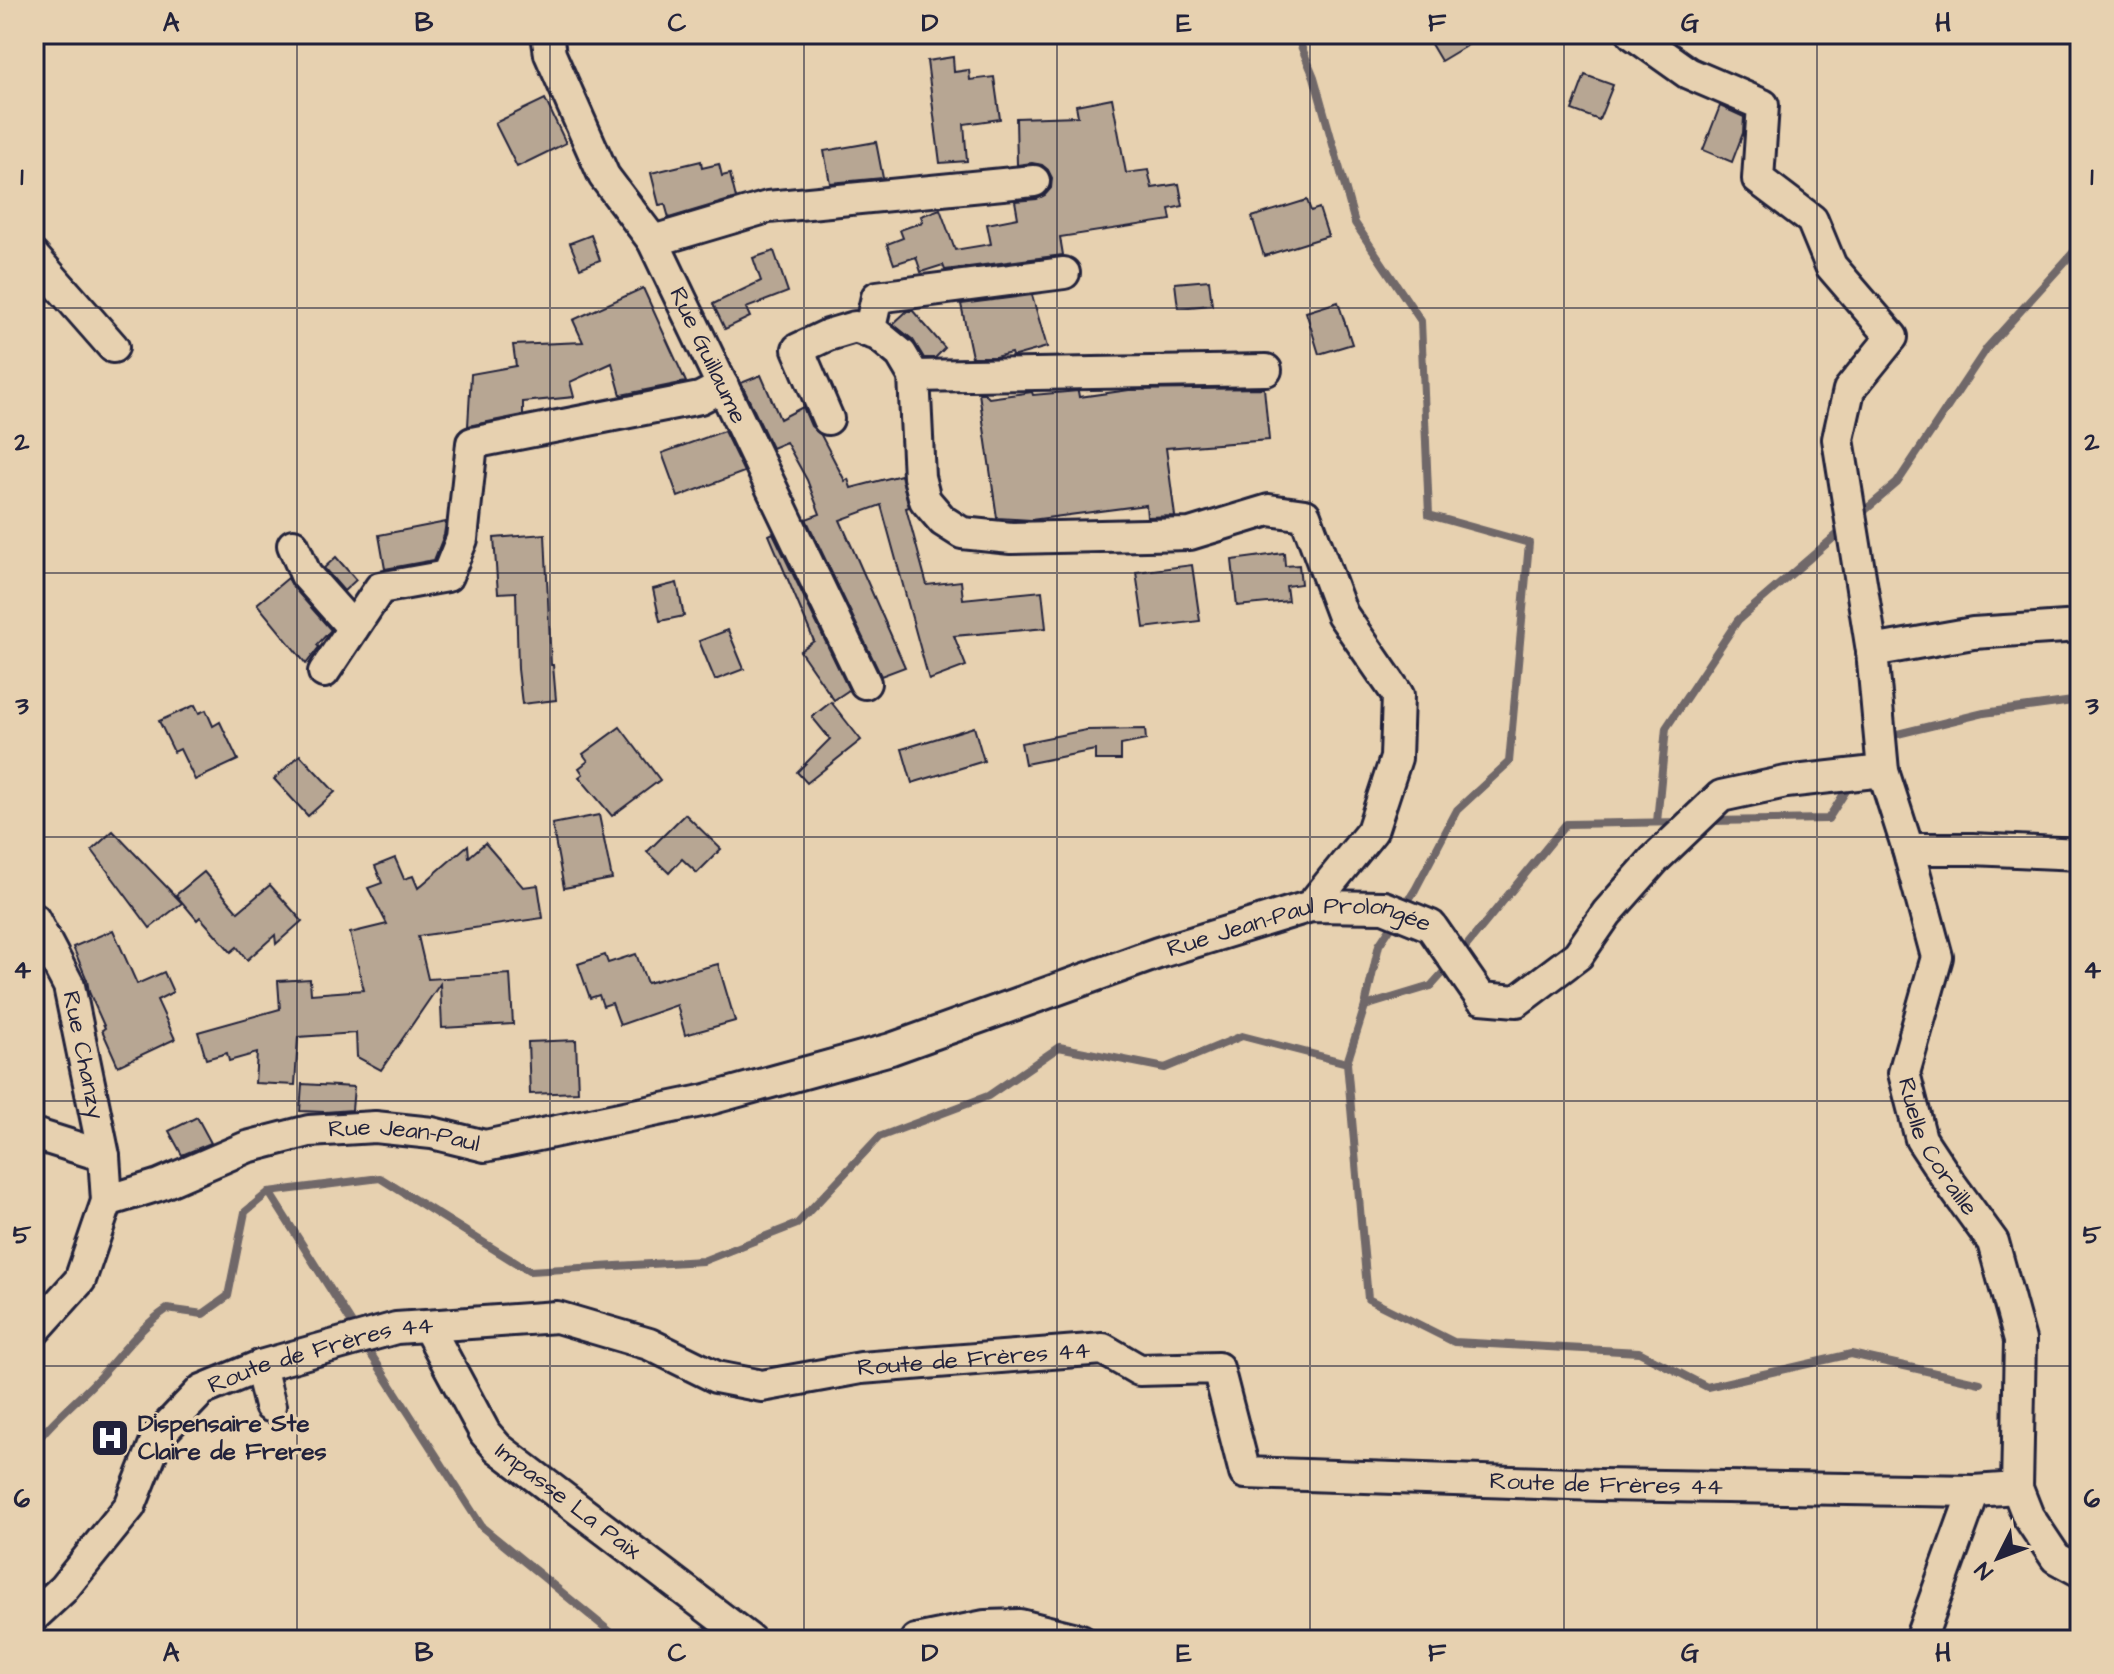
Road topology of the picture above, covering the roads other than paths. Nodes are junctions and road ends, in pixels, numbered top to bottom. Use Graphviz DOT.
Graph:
graph roads {
  1 [pos="547,34"];
  2 [pos="1633,34"];
  3 [pos="1034,181"];
  4 [pos="653,241"];
  5 [pos="34,257"];
  6 [pos="1064,273"];
  7 [pos="869,332"];
  8 [pos="113,347"];
  9 [pos="1266,370"];
  10 [pos="914,376"];
  11 [pos="723,386"];
  12 [pos="828,419"];
  13 [pos="293,545"];
  14 [pos="2080,626"];
  15 [pos="353,628"];
  16 [pos="1872,651"];
  17 [pos="324,672"];
  18 [pos="865,683"];
  19 [pos="1883,771"];
  20 [pos="1908,849"];
  21 [pos="2080,854"];
  22 [pos="1311,906"];
  23 [pos="34,919"];
  24 [pos="706,1100"];
  25 [pos="34,1134"];
  26 [pos="104,1156"];
  27 [pos="107,1201"];
  28 [pos="428,1327"];
  29 [pos="34,1331"];
  30 [pos="260,1366"];
  31 [pos="270,1406"];
  32 [pos="2017,1488"];
  33 [pos="1974,1491"];
  34 [pos="2080,1571"];
  35 [pos="34,1616"];
  36 [pos="1018,1632"];
  37 [pos="750,1640"];
  38 [pos="916,1640"];
  39 [pos="1081,1640"];
  40 [pos="1920,1640"];
  1 -- 4 [label="street, Rue Guillaume"];
  2 -- 16 [label="street, Ruelle Coraille"];
  3 -- 4 [label="street"];
  4 -- 11 [label="street, Rue Guillaume"];
  5 -- 8 [label="street"];
  6 -- 7 [label="street"];
  7 -- 10 [label="street"];
  7 -- 12 [label="street"];
  9 -- 10 [label="street"];
  10 -- 22 [label="street"];
  11 -- 15 [label="street"];
  11 -- 18 [label="street, Rue Guillaume"];
  13 -- 15 [label="street"];
  14 -- 16 [label="street"];
  15 -- 17 [label="street"];
  16 -- 19 [label="street, Ruelle Coraille"];
  19 -- 20 [label="street, Ruelle Coraille"];
  19 -- 22 [label="street, Rue Jean-Paul Prolongée"];
  20 -- 21 [label="street"];
  20 -- 32 [label="street, Ruelle Coraille"];
  22 -- 24 [label="street, Rue Jean-Paul Prolongée"];
  23 -- 26 [label="street, Rue Chanzy"];
  24 -- 27 [label="street, Rue Jean-Paul"];
  25 -- 26 [label="street"];
  26 -- 27 [label="street, Rue Chanzy"];
  27 -- 29 [label="street"];
  28 -- 30 [label="street, Route de Frères 44"];
  28 -- 33 [label="street, Route de Frères 44"];
  28 -- 37 [label="street, Impasse La Paix"];
  30 -- 31 [label="street"];
  30 -- 35 [label="street, Route de Frères 44"];
  32 -- 33 [label="street, Route de Frères 44"];
  32 -- 34 [label="street, Ruelle Coraille"];
  33 -- 40 [label="street"];
  36 -- 38 [label="street"];
  36 -- 39 [label="street"];
}
